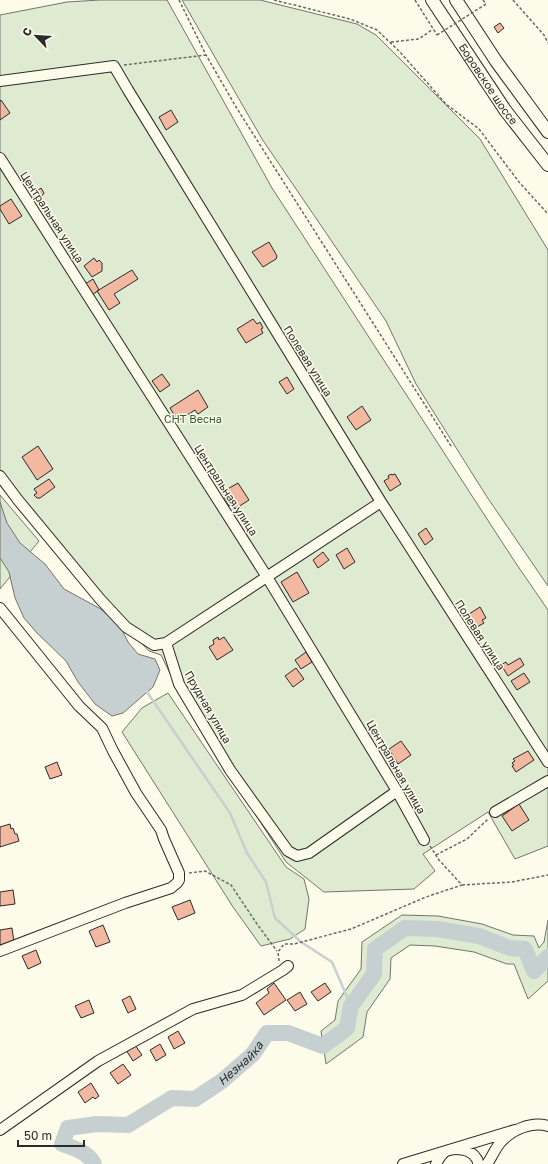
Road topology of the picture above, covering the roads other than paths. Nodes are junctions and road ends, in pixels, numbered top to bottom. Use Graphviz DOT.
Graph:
graph roads {
  1 [pos="432,0"];
  2 [pos="456,0"];
  3 [pos="0,81"];
  4 [pos="548,132"];
  5 [pos="0,158"];
  6 [pos="548,165"];
  7 [pos="0,476"];
  8 [pos="381,502"];
  9 [pos="267,576"];
  10 [pos="0,608"];
  11 [pos="166,644"];
  12 [pos="548,762"];
  13 [pos="548,782"];
  14 [pos="397,791"];
  15 [pos="495,812"];
  16 [pos="424,840"];
  17 [pos="0,951"];
  18 [pos="285,968"];
  19 [pos="548,1126"];
  20 [pos="0,1130"];
  21 [pos="515,1130"];
  22 [pos="446,1151"];
  23 [pos="403,1164"];
  24 [pos="436,1164"];
  25 [pos="478,1164"];
  26 [pos="487,1164"];
  1 -- 6 [label="main road, Боровское шоссе"];
  2 -- 4 [label="main road, Боровское шоссе"];
  3 -- 8 [label="street, Полевая улица"];
  5 -- 9 [label="street, Центральная улица"];
  7 -- 11 [label="street"];
  8 -- 9 [label="street"];
  8 -- 12 [label="street, Полевая улица"];
  9 -- 11 [label="street"];
  9 -- 14 [label="street, Центральная улица"];
  10 -- 17 [label="street"];
  11 -- 14 [label="street, Прудная улица"];
  13 -- 15 [label="street"];
  14 -- 16 [label="street, Центральная улица"];
  18 -- 20 [label="street"];
  19 -- 21 [label="street"];
  21 -- 22 [label="street"];
  21 -- 26 [label="street"];
  22 -- 23 [label="street"];
  22 -- 24 [label="street"];
  22 -- 25 [label="street"];
}
